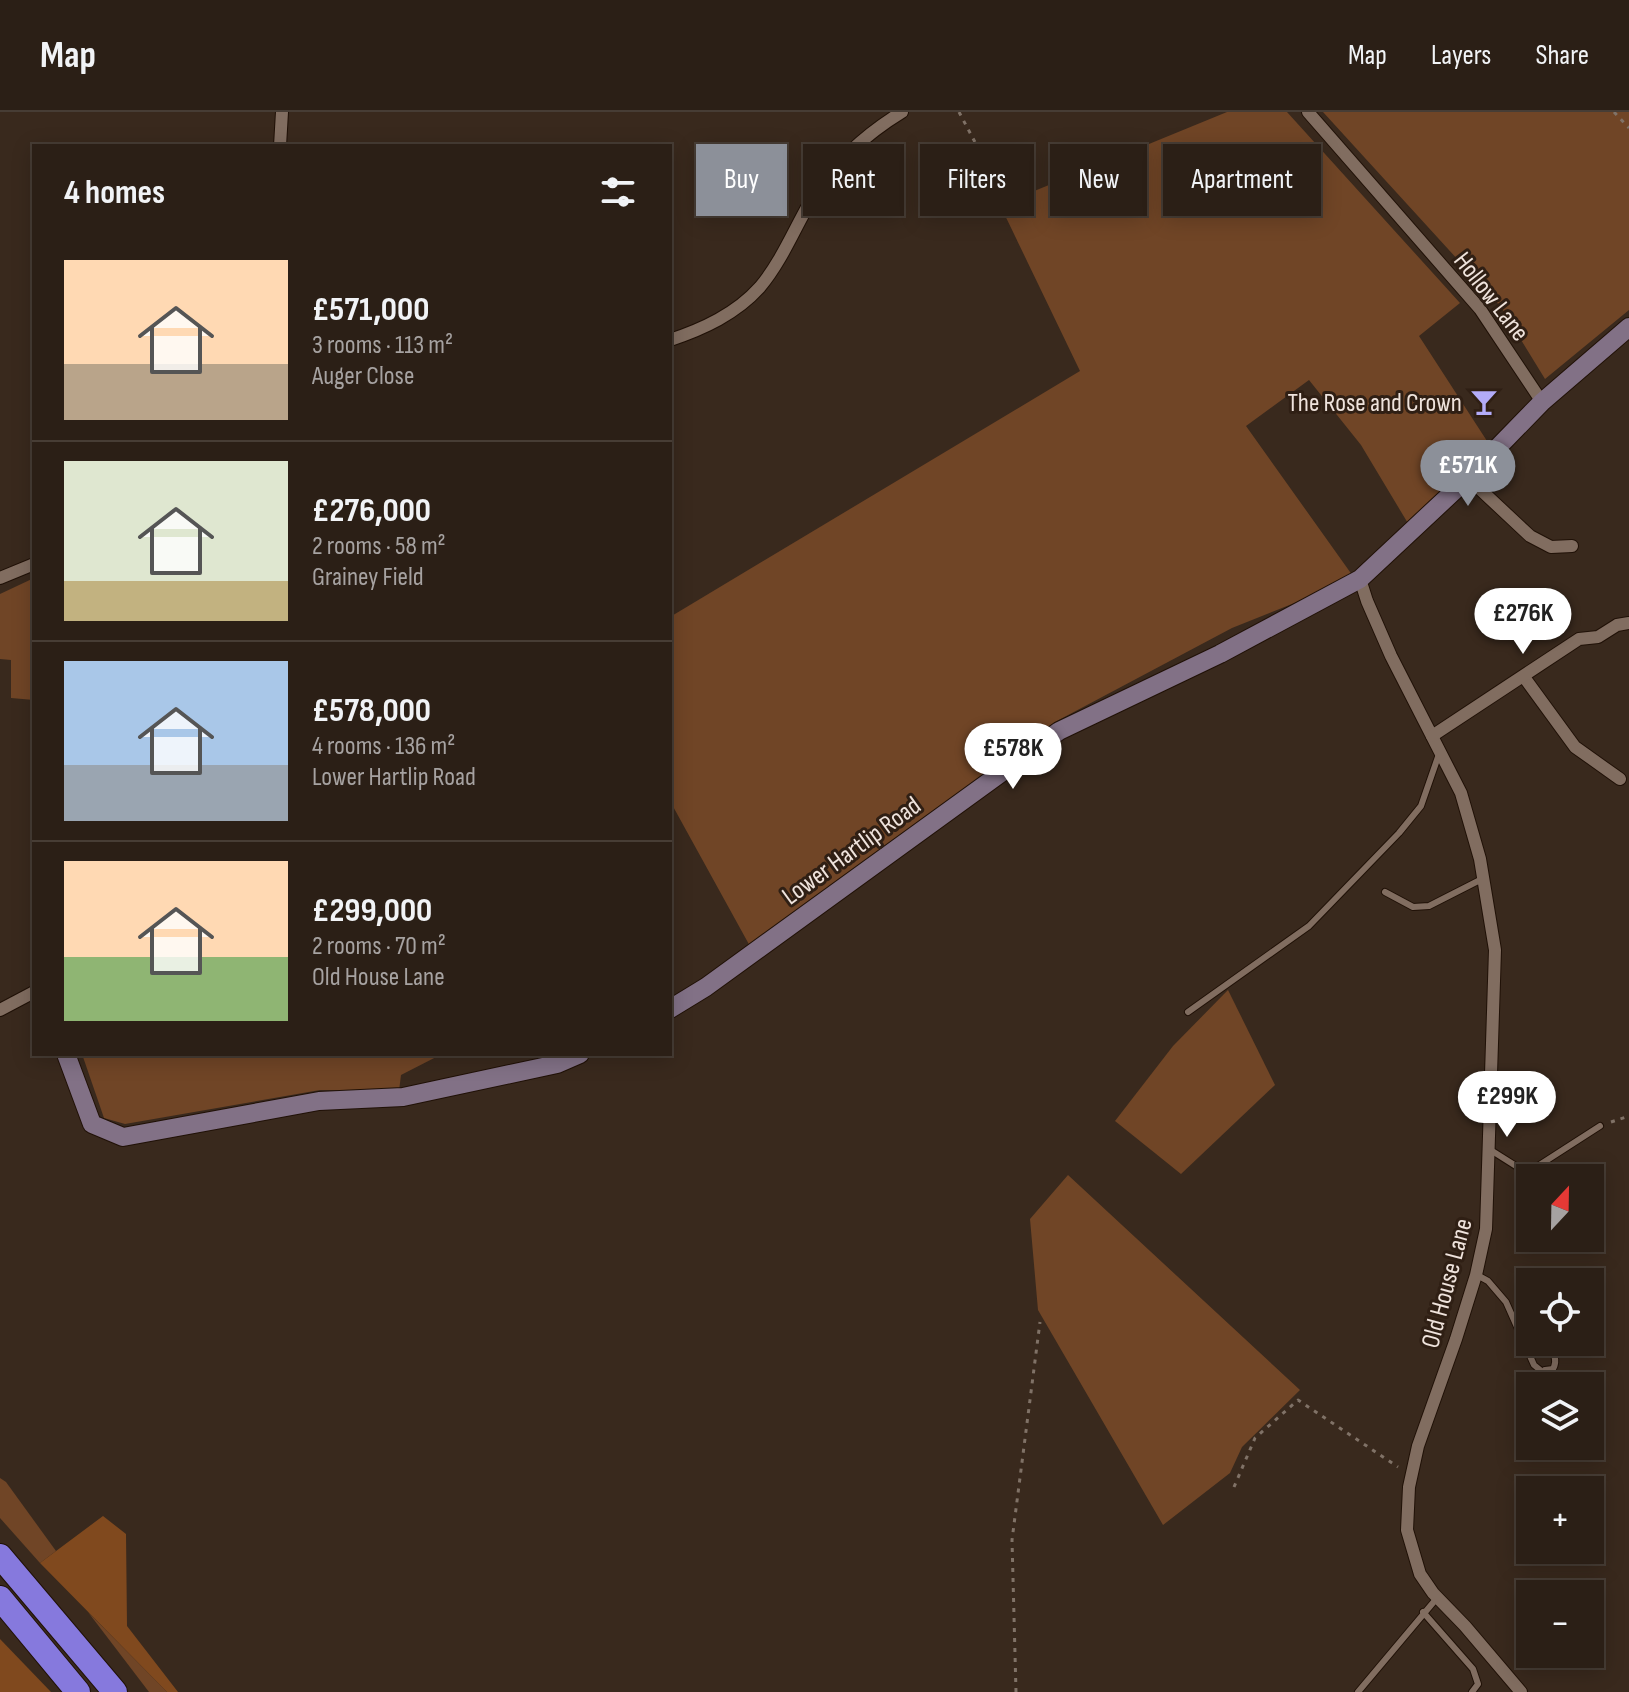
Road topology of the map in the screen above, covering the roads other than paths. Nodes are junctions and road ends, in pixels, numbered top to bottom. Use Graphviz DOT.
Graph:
graph roads {
  1 [pos="282,112"];
  2 [pos="902,112"];
  3 [pos="1308,112"];
  4 [pos="280,144"];
  5 [pos="1629,327"];
  6 [pos="672,339"];
  7 [pos="1542,402"];
  8 [pos="1468,478"];
  9 [pos="1572,546"];
  10 [pos="32,565"];
  11 [pos="0,578"];
  12 [pos="1360,579"];
  13 [pos="1629,623"];
  14 [pos="1524,677"];
  15 [pos="1432,736"];
  16 [pos="1440,751"];
  17 [pos="1620,779"];
  18 [pos="1484,878"];
  19 [pos="1385,892"];
  20 [pos="32,993"];
  21 [pos="672,1008"];
  22 [pos="0,1010"];
  23 [pos="1188,1012"];
  24 [pos="67,1056"];
  25 [pos="575,1056"];
  26 [pos="1600,1126"];
  27 [pos="1489,1149"];
  28 [pos="1476,1275"];
  29 [pos="1516,1323"];
  30 [pos="1528,1356"];
  31 [pos="1554,1356"];
  32 [pos="1541,1370"];
  33 [pos="1543,1372"];
  34 [pos="0,1556"];
  35 [pos="0,1598"];
  36 [pos="1437,1598"];
  37 [pos="1423,1612"];
  38 [pos="78,1692"];
  39 [pos="115,1692"];
  40 [pos="1358,1692"];
  41 [pos="1472,1692"];
  42 [pos="1521,1692"];
  1 -- 4 [label="street"];
  2 -- 6 [label="street"];
  3 -- 7 [label="street, Hollow Lane"];
  5 -- 7 [label="street"];
  7 -- 8 [label="street, Lower Hartlip Road"];
  8 -- 9 [label="street"];
  8 -- 12 [label="street, Lower Hartlip Road"];
  10 -- 11 [label="street"];
  12 -- 15 [label="street, Old House Lane"];
  12 -- 21 [label="street, Lower Hartlip Road"];
  13 -- 14 [label="street"];
  14 -- 15 [label="street"];
  14 -- 17 [label="street"];
  15 -- 16 [label="street, Old House Lane"];
  16 -- 18 [label="street, Old House Lane"];
  16 -- 23 [label="lane"];
  18 -- 19 [label="lane"];
  18 -- 27 [label="street, Old House Lane"];
  20 -- 22 [label="street"];
  24 -- 25 [label="street"];
  26 -- 27 [label="lane"];
  27 -- 28 [label="street, Old House Lane"];
  28 -- 29 [label="lane"];
  28 -- 36 [label="street, Old House Lane"];
  30 -- 32 [label="lane"];
  31 -- 32 [label="lane"];
  32 -- 33 [label="lane"];
  34 -- 39 [label="highway"];
  35 -- 38 [label="highway"];
  36 -- 37 [label="lane"];
  36 -- 42 [label="street, Old House Lane"];
  37 -- 40 [label="lane"];
  37 -- 41 [label="lane"];
}
